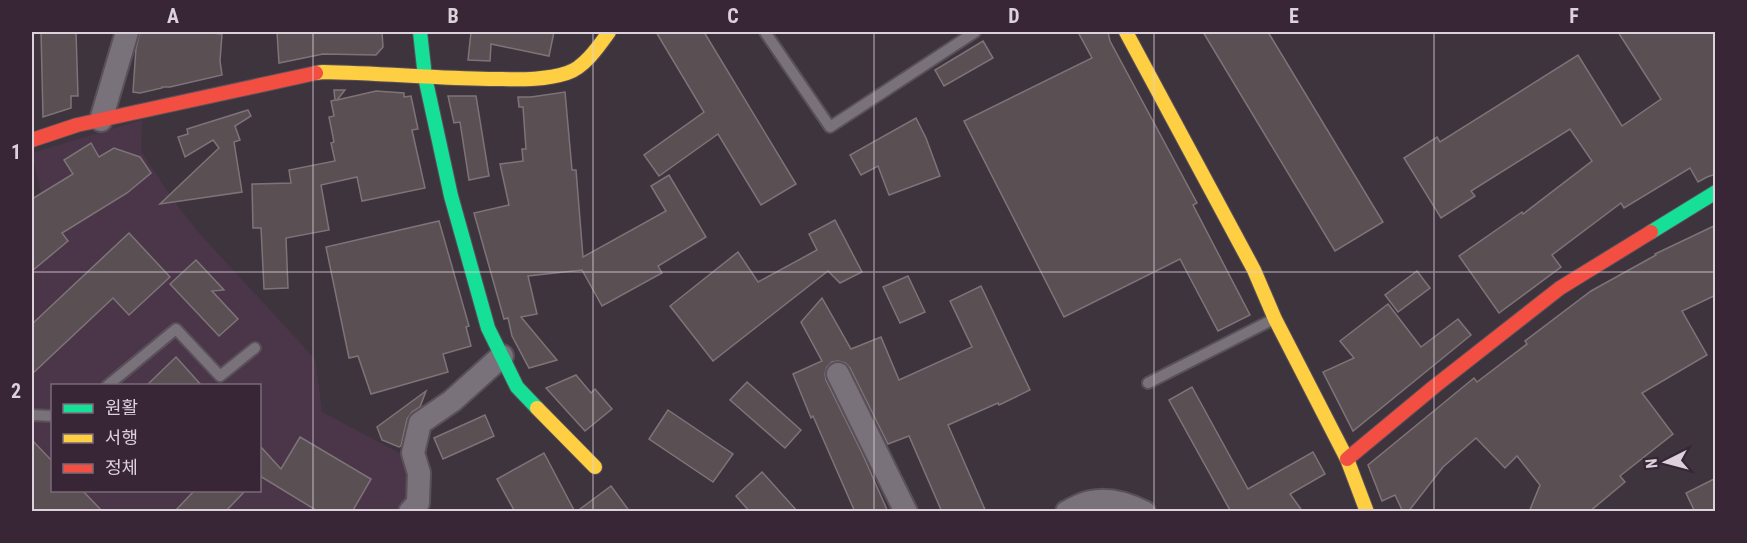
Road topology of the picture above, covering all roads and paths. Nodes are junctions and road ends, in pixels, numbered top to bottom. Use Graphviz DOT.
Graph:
graph roads {
  1 [pos="127,32"];
  2 [pos="420,32"];
  3 [pos="609,32"];
  4 [pos="765,32"];
  5 [pos="975,32"];
  6 [pos="1126,32"];
  7 [pos="425,77"];
  8 [pos="101,120"];
  9 [pos="32,140"];
  10 [pos="1716,192"];
  11 [pos="1275,319"];
  12 [pos="255,348"];
  13 [pos="502,356"];
  14 [pos="838,374"];
  15 [pos="1148,383"];
  16 [pos="108,384"];
  17 [pos="32,415"];
  18 [pos="51,416"];
  19 [pos="1347,459"];
  20 [pos="595,467"];
  21 [pos="1138,510"];
  22 [pos="410,512"];
  23 [pos="906,512"];
  24 [pos="1067,512"];
  25 [pos="1367,512"];
  1 -- 8 [label="street"];
  2 -- 7 [label="street"];
  3 -- 7 [label="street"];
  4 -- 5 [label="lane"];
  6 -- 11 [label="street"];
  7 -- 8 [label="street"];
  7 -- 13 [label="street"];
  8 -- 9 [label="street"];
  10 -- 19 [label="street"];
  11 -- 15 [label="lane"];
  11 -- 19 [label="street"];
  12 -- 16 [label="lane"];
  13 -- 20 [label="street"];
  13 -- 22 [label="street"];
  14 -- 23 [label="street"];
  17 -- 18 [label="lane"];
  19 -- 25 [label="street"];
  21 -- 24 [label="street"];
}
